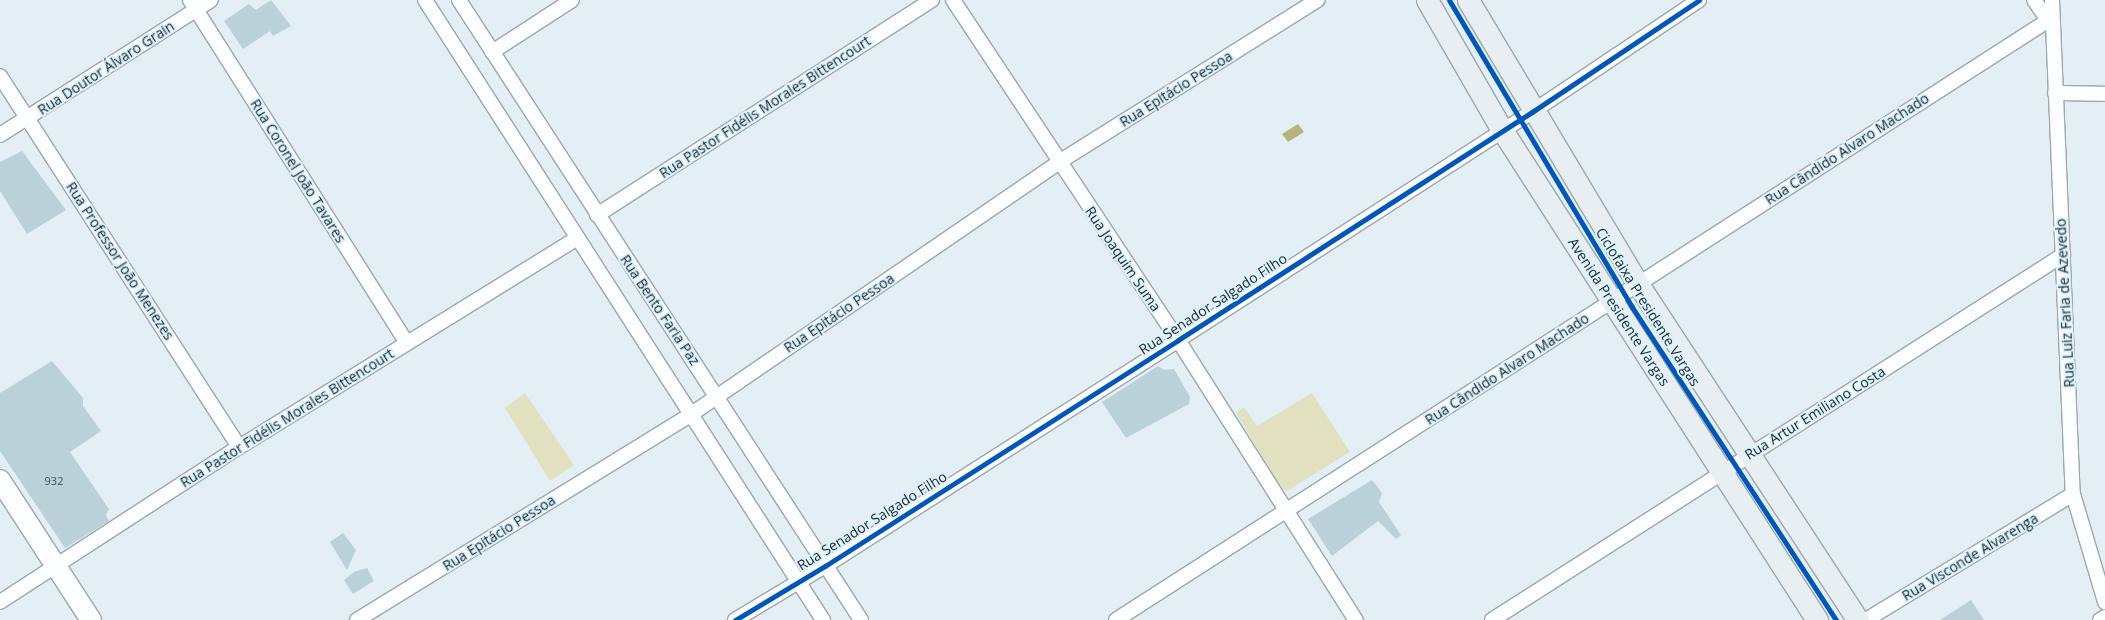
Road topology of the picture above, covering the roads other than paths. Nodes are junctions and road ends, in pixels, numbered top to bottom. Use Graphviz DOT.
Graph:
graph roads {
  1 [pos="211,0"];
  2 [pos="425,0"];
  3 [pos="458,0"];
  4 [pos="572,0"];
  5 [pos="932,0"];
  6 [pos="953,0"];
  7 [pos="1317,0"];
  8 [pos="1427,0"];
  9 [pos="1468,0"];
  10 [pos="1698,0"];
  11 [pos="2034,0"];
  12 [pos="2052,0"];
  13 [pos="193,5"];
  14 [pos="2050,19"];
  15 [pos="492,52"];
  16 [pos="0,76"];
  17 [pos="2055,93"];
  18 [pos="2105,94"];
  19 [pos="1532,112"];
  20 [pos="27,118"];
  21 [pos="1502,130"];
  22 [pos="0,135"];
  23 [pos="1059,162"];
  24 [pos="597,214"];
  25 [pos="576,239"];
  26 [pos="2063,255"];
  27 [pos="1638,284"];
  28 [pos="1612,301"];
  29 [pos="1178,340"];
  30 [pos="407,343"];
  31 [pos="718,397"];
  32 [pos="690,415"];
  33 [pos="240,447"];
  34 [pos="1749,455"];
  35 [pos="1723,472"];
  36 [pos="0,480"];
  37 [pos="2073,494"];
  38 [pos="1287,512"];
  39 [pos="56,566"];
  40 [pos="826,566"];
  41 [pos="798,580"];
  42 [pos="0,602"];
  43 [pos="2105,602"];
  44 [pos="2105,617"];
  45 [pos="91,620"];
  46 [pos="357,620"];
  47 [pos="735,620"];
  48 [pos="823,620"];
  49 [pos="861,620"];
  50 [pos="1116,620"];
  51 [pos="1356,620"];
  52 [pos="1492,620"];
  53 [pos="1817,620"];
  54 [pos="1858,620"];
  55 [pos="1866,620"];
  56 [pos="2100,620"];
  1 -- 13 [label="street, Rua Doutor Álvaro Grain"];
  2 -- 25 [label="street"];
  3 -- 15 [label="street, Rua Bento Faria Paz"];
  4 -- 15 [label="street"];
  5 -- 24 [label="street, Rua Pastor Fidélis Morales Bittencourt"];
  6 -- 23 [label="street, Rua Joaquim Suma"];
  7 -- 23 [label="street, Rua Epitácio Pessoa"];
  8 -- 21 [label="main road, Avenida Presidente Vargas"];
  9 -- 19 [label="main road"];
  10 -- 19 [label="street, Rua Senador Salgado Filho"];
  11 -- 14 [label="street"];
  12 -- 14 [label="street, Rua Luiz Faria de Azevedo"];
  13 -- 20 [label="street, Rua Doutor Álvaro Grain"];
  13 -- 30 [label="street, Rua Coronel João Tavares"];
  14 -- 17 [label="street, Rua Luiz Faria de Azevedo"];
  14 -- 27 [label="street, Rua Cândido Alvaro Machado"];
  15 -- 24 [label="street, Rua Bento Faria Paz"];
  16 -- 20 [label="street, Rua Professor João Menezes"];
  17 -- 18 [label="street"];
  17 -- 26 [label="street, Rua Luiz Faria de Azevedo"];
  19 -- 21 [label="street, Rua Senador Salgado Filho"];
  19 -- 27 [label="main road"];
  20 -- 22 [label="street, Rua Doutor Álvaro Grain"];
  20 -- 33 [label="street, Rua Professor João Menezes"];
  21 -- 28 [label="main road, Avenida Presidente Vargas"];
  21 -- 29 [label="street, Rua Senador Salgado Filho"];
  23 -- 29 [label="street, Rua Joaquim Suma"];
  23 -- 31 [label="street, Rua Epitácio Pessoa"];
  24 -- 31 [label="street, Rua Bento Faria Paz"];
  25 -- 30 [label="street, Rua Pastor Fidélis Morales Bittencourt"];
  25 -- 32 [label="street"];
  26 -- 34 [label="street, Rua Artur Emiliano Costa"];
  26 -- 37 [label="street, Rua Luiz Faria de Azevedo"];
  27 -- 28 [label="street, Rua Cândido Alvaro Machado"];
  27 -- 34 [label="main road"];
  28 -- 35 [label="main road, Avenida Presidente Vargas"];
  28 -- 38 [label="street, Rua Cândido Alvaro Machado"];
  29 -- 38 [label="street, Rua Joaquim Suma"];
  29 -- 40 [label="street, Rua Senador Salgado Filho"];
  30 -- 33 [label="street, Rua Pastor Fidélis Morales Bittencourt"];
  31 -- 32 [label="street, Rua Epitácio Pessoa"];
  31 -- 40 [label="street, Rua Bento Faria Paz"];
  32 -- 41 [label="street"];
  32 -- 46 [label="street, Rua Epitácio Pessoa"];
  33 -- 39 [label="street, Rua Pastor Fidélis Morales Bittencourt"];
  34 -- 35 [label="street, Rua Artur Emiliano Costa"];
  34 -- 54 [label="main road"];
  35 -- 52 [label="street, Rua Artur Emiliano Costa"];
  35 -- 53 [label="main road, Avenida Presidente Vargas"];
  36 -- 39 [label="main road"];
  37 -- 43 [label="street, Rua Luiz Faria de Azevedo"];
  37 -- 55 [label="street, Rua Visconde Alvarenga"];
  38 -- 50 [label="street, Rua Cândido Alvaro Machado"];
  38 -- 51 [label="street, Rua Joaquim Suma"];
  39 -- 42 [label="street, Rua Pastor Fidélis Morales Bittencourt"];
  39 -- 45 [label="main road"];
  40 -- 41 [label="street, Rua Senador Salgado Filho"];
  40 -- 49 [label="street, Rua Bento Faria Paz"];
  41 -- 47 [label="street, Rua Senador Salgado Filho"];
  41 -- 48 [label="street"];
  44 -- 56 [label="street"];
}
